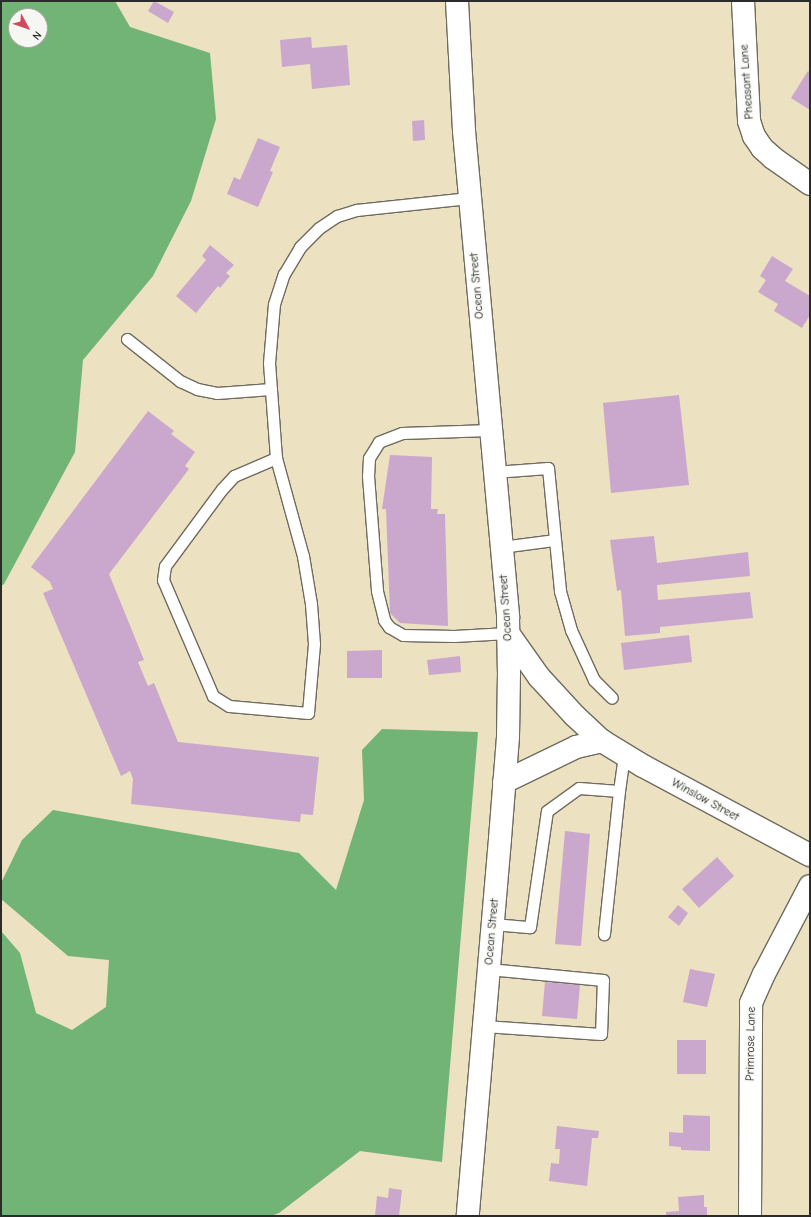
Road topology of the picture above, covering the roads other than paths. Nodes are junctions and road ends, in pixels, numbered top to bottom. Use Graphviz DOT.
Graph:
graph roads {
  1 [pos="457,1"];
  2 [pos="743,1"];
  3 [pos="810,184"];
  4 [pos="470,198"];
  5 [pos="127,339"];
  6 [pos="271,389"];
  7 [pos="490,430"];
  8 [pos="276,458"];
  9 [pos="494,472"];
  10 [pos="554,540"];
  11 [pos="501,546"];
  12 [pos="508,633"];
  13 [pos="612,698"];
  14 [pos="602,741"];
  15 [pos="624,755"];
  16 [pos="504,782"];
  17 [pos="619,791"];
  18 [pos="810,855"];
  19 [pos="810,886"];
  20 [pos="493,924"];
  21 [pos="604,934"];
  22 [pos="489,969"];
  23 [pos="484,1026"];
  24 [pos="468,1216"];
  25 [pos="750,1216"];
  1 -- 4 [label="main road, Ocean Street"];
  2 -- 3 [label="main road, Pheasant Lane"];
  4 -- 6 [label="lane"];
  4 -- 7 [label="main road, Ocean Street"];
  5 -- 6 [label="lane"];
  6 -- 8 [label="lane"];
  7 -- 9 [label="main road, Ocean Street"];
  7 -- 12 [label="lane"];
  8 -- 8 [label="lane"];
  9 -- 10 [label="lane"];
  9 -- 11 [label="main road, Ocean Street"];
  10 -- 11 [label="lane"];
  10 -- 13 [label="lane"];
  11 -- 12 [label="main road, Ocean Street"];
  12 -- 14 [label="main road, Winslow Street"];
  12 -- 16 [label="main road, Ocean Street"];
  14 -- 15 [label="main road, Winslow Street"];
  14 -- 16 [label="main road"];
  15 -- 17 [label="lane"];
  15 -- 18 [label="main road, Winslow Street"];
  16 -- 20 [label="main road, Ocean Street"];
  17 -- 20 [label="lane"];
  17 -- 21 [label="lane"];
  19 -- 25 [label="main road, Primrose Lane"];
  20 -- 22 [label="main road, Ocean Street"];
  22 -- 23 [label="main road, Ocean Street"];
  22 -- 23 [label="lane"];
  23 -- 24 [label="main road, Ocean Street"];
}
